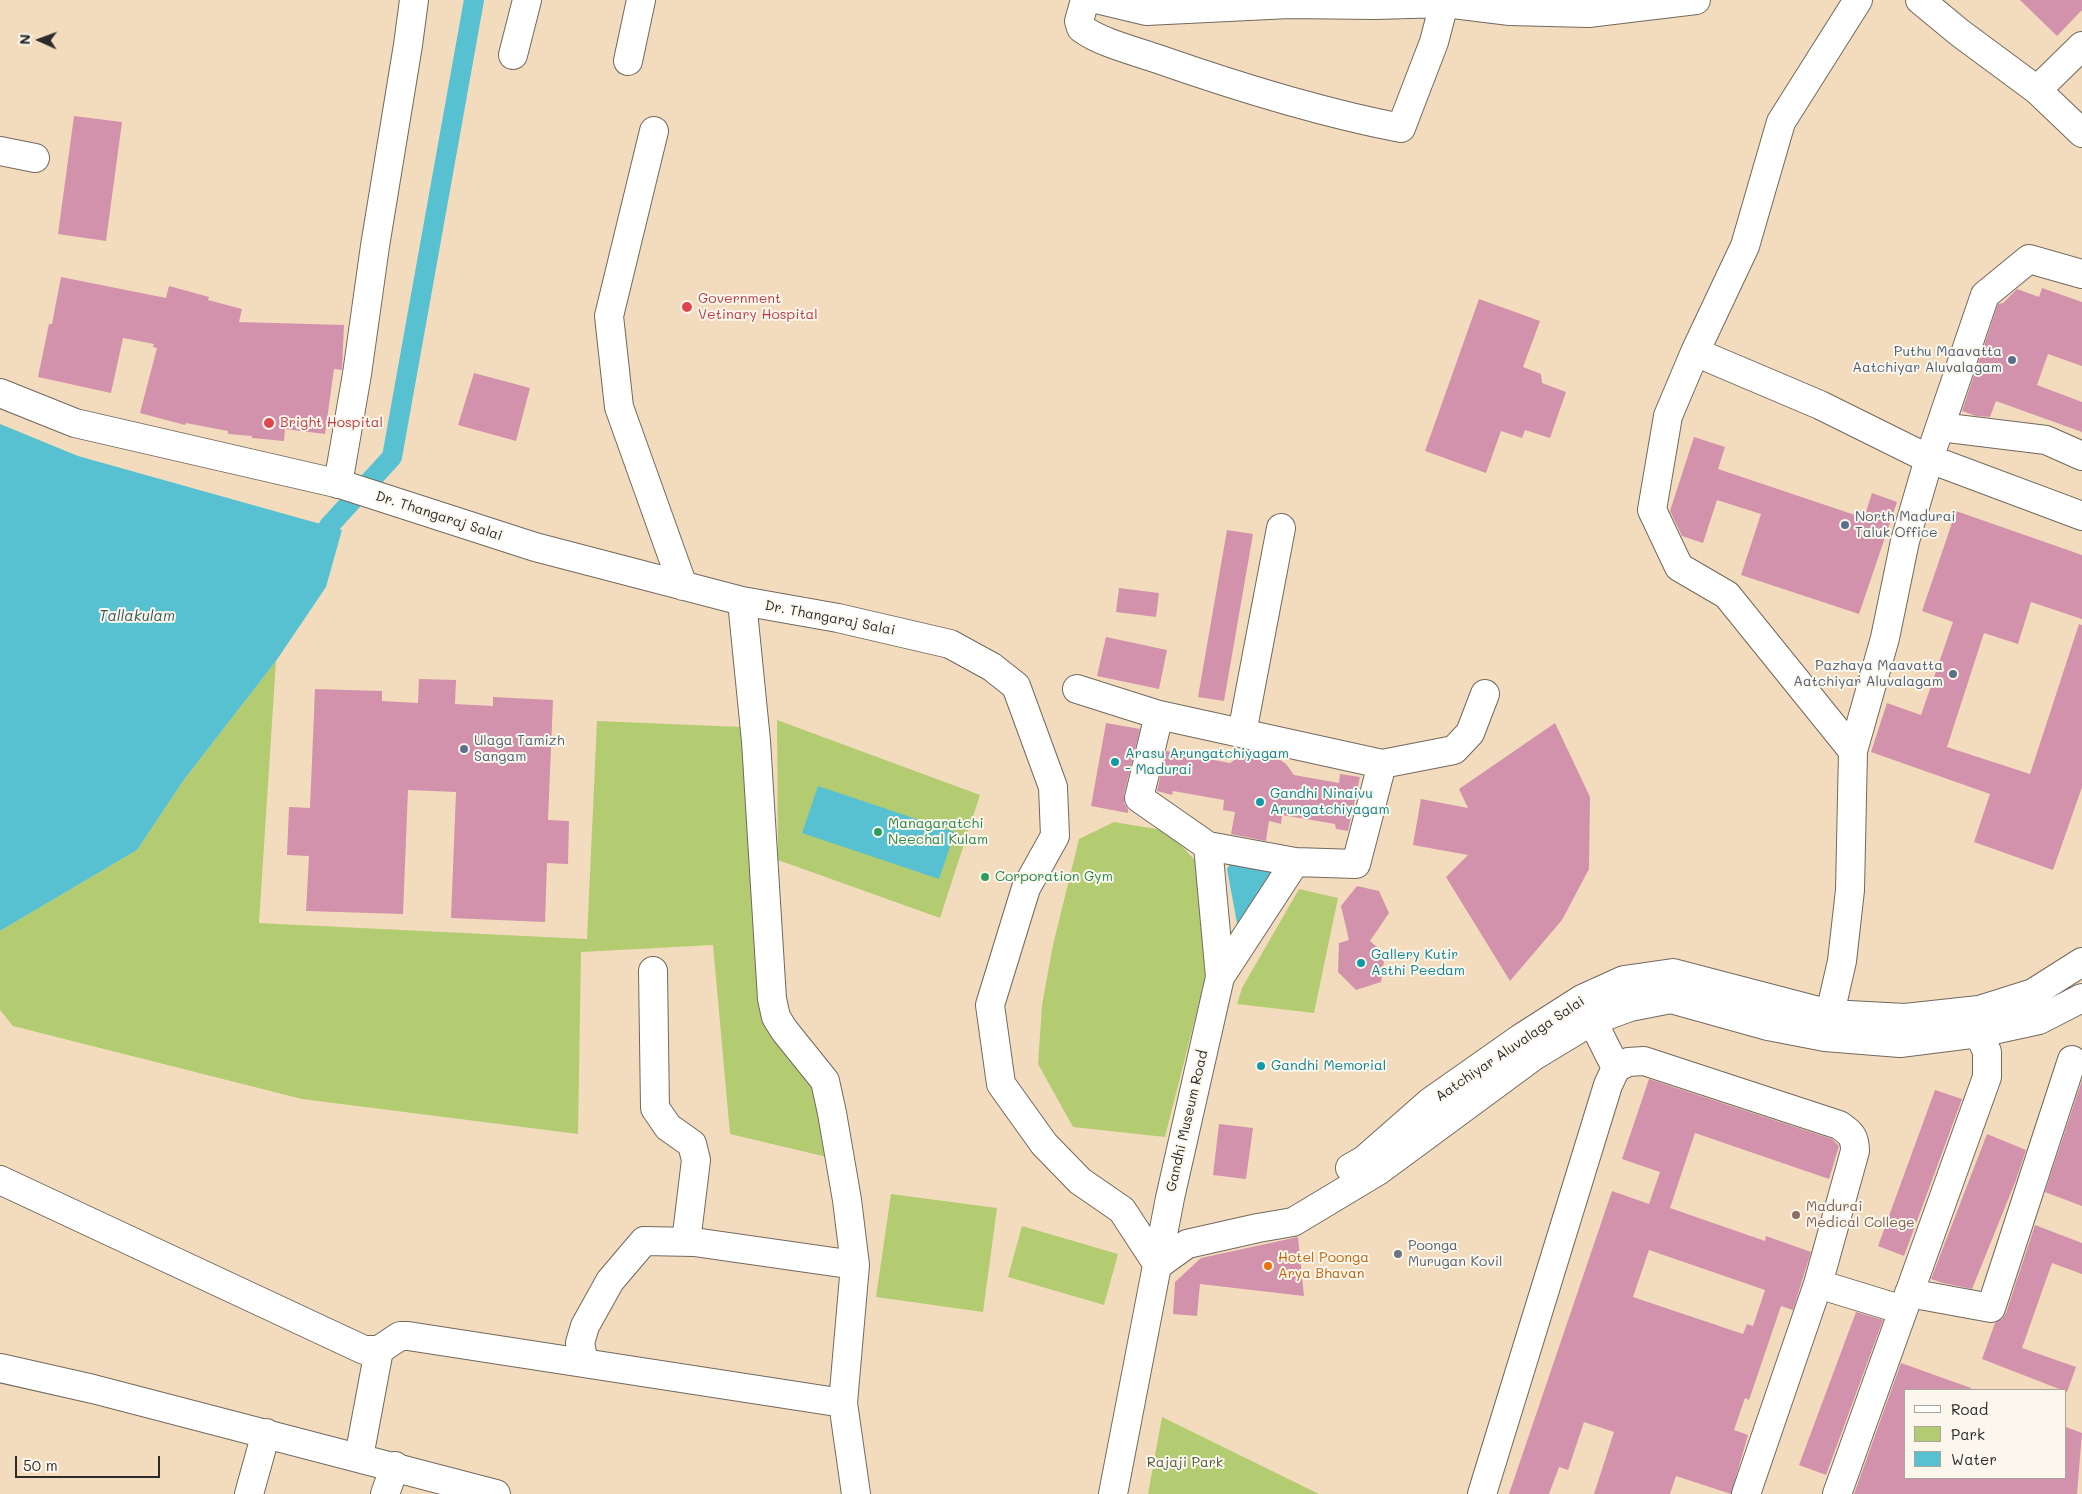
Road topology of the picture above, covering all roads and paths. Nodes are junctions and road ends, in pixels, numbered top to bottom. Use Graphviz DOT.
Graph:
graph roads {
  1 [pos="414,0"];
  2 [pos="527,0"];
  3 [pos="641,0"];
  4 [pos="1085,0"];
  5 [pos="1100,0"];
  6 [pos="1696,0"];
  7 [pos="1858,0"];
  8 [pos="1920,0"];
  9 [pos="1445,1"];
  10 [pos="2082,46"];
  11 [pos="513,55"];
  12 [pos="628,62"];
  13 [pos="2037,90"];
  14 [pos="654,132"];
  15 [pos="2082,133"];
  16 [pos="0,151"];
  17 [pos="35,158"];
  18 [pos="2082,274"];
  19 [pos="1695,352"];
  20 [pos="0,393"];
  21 [pos="1940,427"];
  22 [pos="2082,456"];
  23 [pos="1929,459"];
  24 [pos="339,484"];
  25 [pos="2082,516"];
  26 [pos="1281,528"];
  27 [pos="683,586"];
  28 [pos="742,601"];
  29 [pos="1076,689"];
  30 [pos="1485,694"];
  31 [pos="1159,715"];
  32 [pos="1242,733"];
  33 [pos="1853,752"];
  34 [pos="1382,764"];
  35 [pos="1208,846"];
  36 [pos="1295,862"];
  37 [pos="2082,962"];
  38 [pos="653,971"];
  39 [pos="1220,977"];
  40 [pos="2082,998"];
  41 [pos="1587,1010"];
  42 [pos="1827,1026"];
  43 [pos="1979,1033"];
  44 [pos="2072,1060"];
  45 [pos="1616,1068"];
  46 [pos="0,1180"];
  47 [pos="686,1242"];
  48 [pos="855,1265"];
  49 [pos="1158,1265"];
  50 [pos="1818,1284"];
  51 [pos="1906,1301"];
  52 [pos="378,1350"];
  53 [pos="584,1363"];
  54 [pos="0,1368"];
  55 [pos="843,1403"];
  56 [pos="266,1433"];
  57 [pos="359,1457"];
  58 [pos="395,1466"];
  59 [pos="443,1487"];
  60 [pos="249,1494"];
  61 [pos="385,1494"];
  62 [pos="496,1494"];
  63 [pos="856,1494"];
  64 [pos="1113,1494"];
  65 [pos="1482,1494"];
  66 [pos="1746,1494"];
  67 [pos="1836,1494"];
  1 -- 24 [label="street"];
  2 -- 11 [label="street"];
  3 -- 12 [label="street"];
  4 -- 9 [label="street"];
  5 -- 9 [label="street"];
  6 -- 9 [label="street"];
  7 -- 19 [label="street"];
  8 -- 13 [label="street"];
  10 -- 13 [label="street"];
  13 -- 15 [label="street"];
  14 -- 27 [label="street"];
  16 -- 17 [label="street"];
  18 -- 21 [label="street"];
  19 -- 23 [label="street"];
  19 -- 33 [label="street"];
  20 -- 24 [label="street, Dr. Thangaraj Salai"];
  21 -- 22 [label="street"];
  21 -- 23 [label="street"];
  23 -- 25 [label="street"];
  23 -- 33 [label="street"];
  24 -- 27 [label="street, Dr. Thangaraj Salai"];
  26 -- 32 [label="street"];
  27 -- 28 [label="street, Dr. Thangaraj Salai"];
  28 -- 48 [label="street"];
  28 -- 49 [label="street, Dr. Thangaraj Salai"];
  29 -- 31 [label="street"];
  30 -- 34 [label="street"];
  31 -- 32 [label="street"];
  31 -- 35 [label="street"];
  32 -- 34 [label="street"];
  33 -- 42 [label="street"];
  34 -- 36 [label="street"];
  35 -- 36 [label="street"];
  35 -- 39 [label="street, Gandhi Museum Road"];
  36 -- 39 [label="street, Gandhi Museum Road"];
  37 -- 42 [label="street, Aatchiyar Aluvalaga Salai"];
  38 -- 47 [label="street"];
  39 -- 49 [label="street, Gandhi Museum Road"];
  40 -- 43 [label="street, Aatchiyar Aluvalaga Salai"];
  41 -- 42 [label="street, Aatchiyar Aluvalaga Salai"];
  41 -- 45 [label="street"];
  41 -- 49 [label="street, Aatchiyar Aluvalaga Salai"];
  42 -- 43 [label="street, Aatchiyar Aluvalaga Salai"];
  43 -- 51 [label="street"];
  44 -- 51 [label="street"];
  45 -- 50 [label="street"];
  45 -- 65 [label="street"];
  46 -- 52 [label="street"];
  47 -- 48 [label="street"];
  47 -- 53 [label="street"];
  48 -- 55 [label="street"];
  49 -- 64 [label="street, Gandhi Museum Road"];
  50 -- 51 [label="street"];
  50 -- 66 [label="street"];
  51 -- 67 [label="street"];
  52 -- 53 [label="street"];
  52 -- 57 [label="street"];
  53 -- 55 [label="street"];
  54 -- 56 [label="street"];
  55 -- 63 [label="street"];
  56 -- 57 [label="street"];
  56 -- 60 [label="street"];
  57 -- 58 [label="street"];
  58 -- 59 [label="street"];
  58 -- 61 [label="street"];
  59 -- 62 [label="street"];
}
